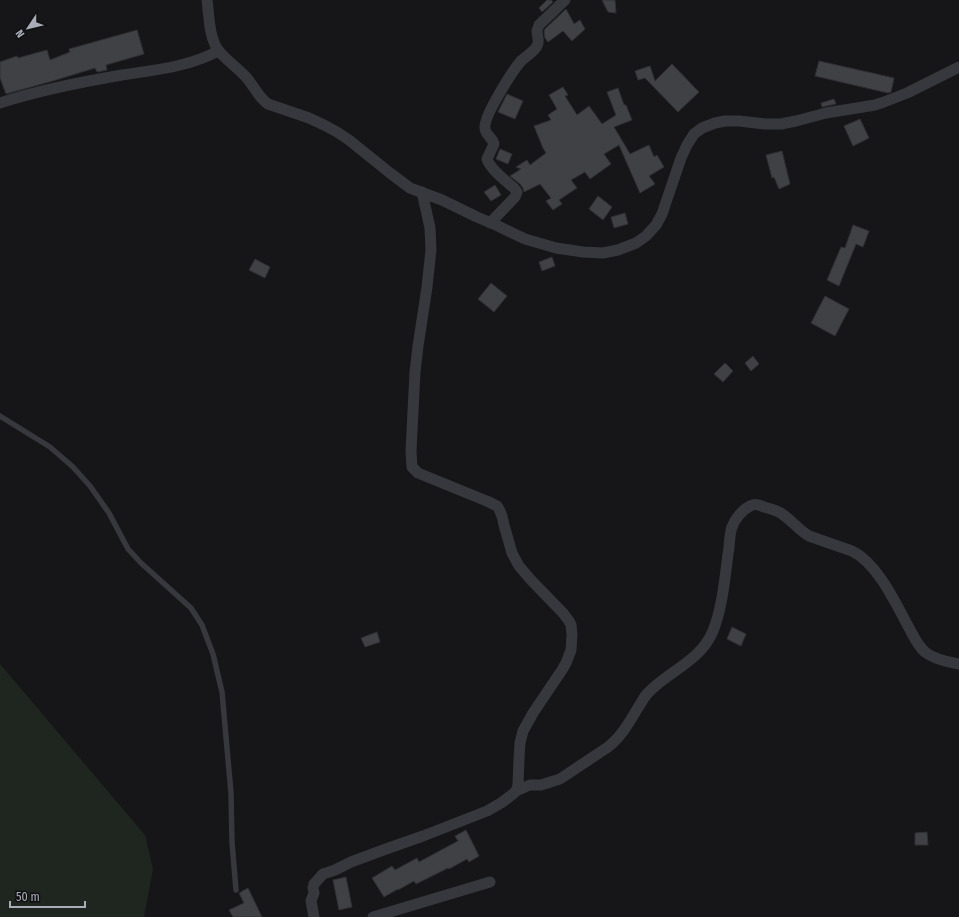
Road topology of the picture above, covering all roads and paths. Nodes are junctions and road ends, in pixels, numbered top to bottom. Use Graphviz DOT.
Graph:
graph roads {
  1 [pos="207,0"];
  2 [pos="565,0"];
  3 [pos="218,51"];
  4 [pos="959,67"];
  5 [pos="0,103"];
  6 [pos="422,192"];
  7 [pos="490,223"];
  8 [pos="0,416"];
  9 [pos="959,664"];
  10 [pos="516,791"];
  11 [pos="490,882"];
  12 [pos="236,890"];
  13 [pos="314,917"];
  14 [pos="373,917"];
  1 -- 3 [label="street"];
  2 -- 7 [label="street"];
  3 -- 5 [label="street"];
  3 -- 6 [label="street"];
  4 -- 7 [label="street"];
  6 -- 7 [label="street"];
  6 -- 10 [label="street"];
  8 -- 12 [label="lane"];
  9 -- 10 [label="street"];
  10 -- 13 [label="street"];
  11 -- 14 [label="street"];
}
